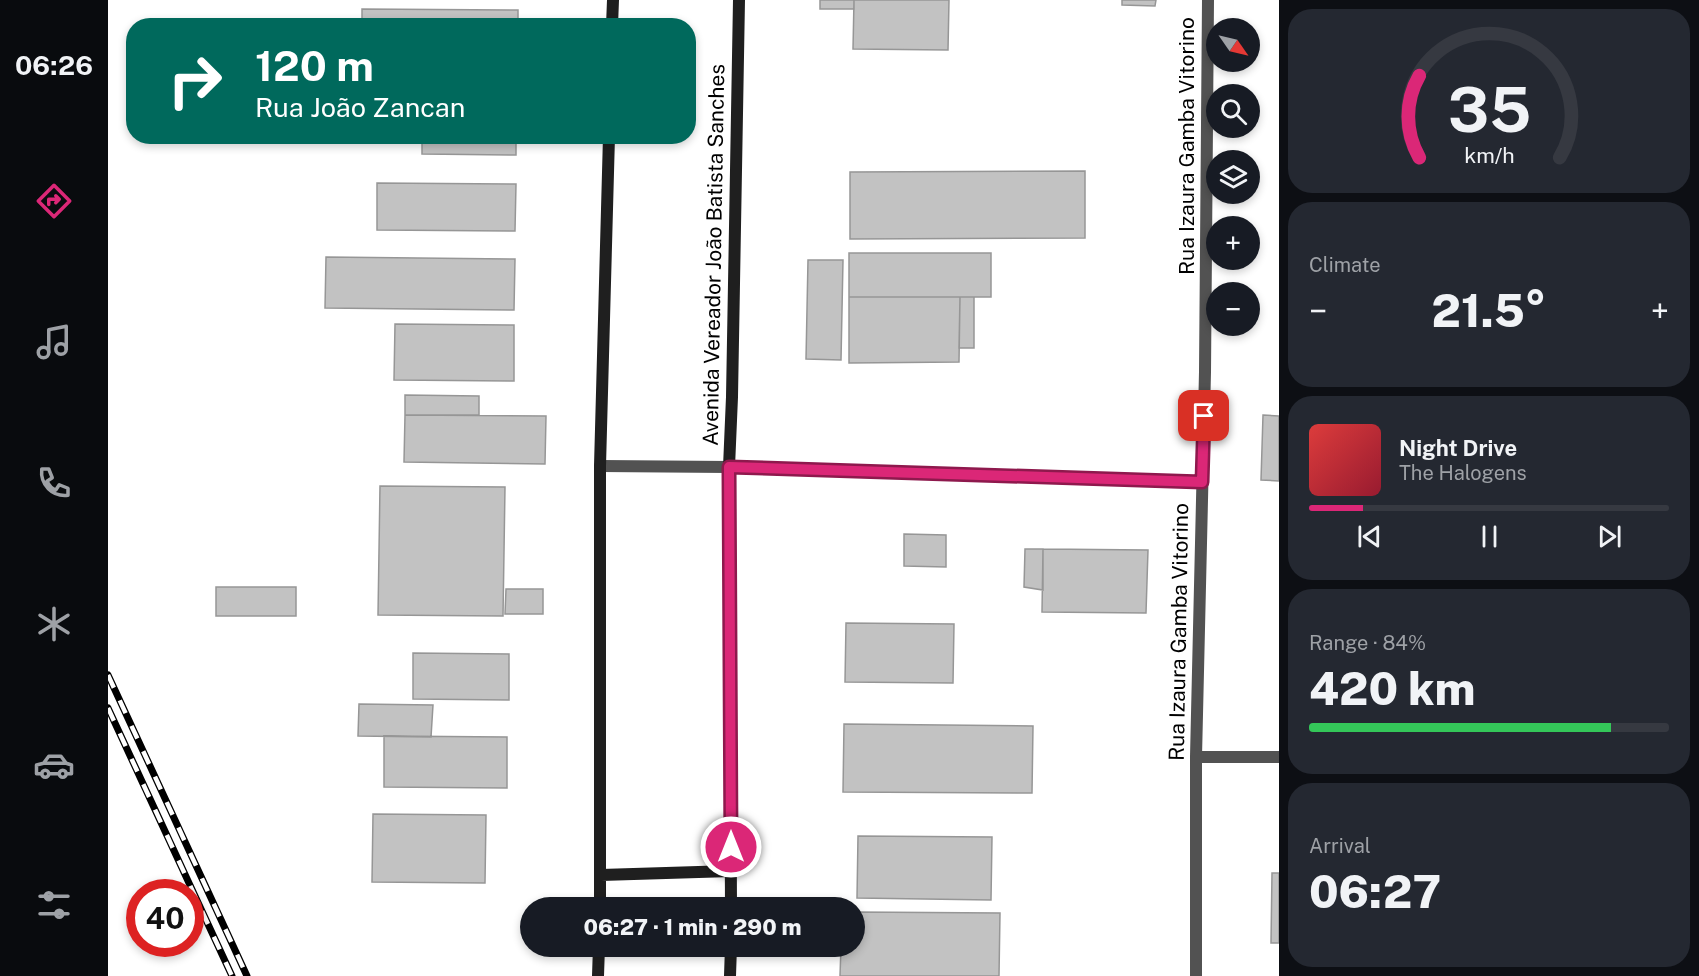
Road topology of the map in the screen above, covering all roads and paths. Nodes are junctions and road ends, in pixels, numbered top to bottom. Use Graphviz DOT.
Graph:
graph roads {
  1 [pos="613,0"];
  2 [pos="739,0"];
  3 [pos="1208,0"];
  4 [pos="612,18"];
  5 [pos="609,144"];
  6 [pos="600,466"];
  7 [pos="729,467"];
  8 [pos="1202,482"];
  9 [pos="1196,757"];
  10 [pos="1279,757"];
  11 [pos="731,871"];
  12 [pos="601,875"];
  13 [pos="600,897"];
  14 [pos="731,897"];
  15 [pos="599,957"];
  16 [pos="731,957"];
  17 [pos="598,976"];
  18 [pos="730,976"];
  19 [pos="1196,976"];
  1 -- 4 [label="street"];
  2 -- 7 [label="street, Avenida Vereador João Batista Sanches"];
  3 -- 8 [label="street, Rua Izaura Gamba Vitorino"];
  5 -- 6 [label="street"];
  6 -- 7 [label="street"];
  6 -- 12 [label="street"];
  7 -- 8 [label="street"];
  7 -- 11 [label="street, Avenida Vereador João Batista Sanches"];
  8 -- 9 [label="street, Rua Izaura Gamba Vitorino"];
  9 -- 10 [label="street"];
  9 -- 19 [label="street, Rua Izaura Gamba Vitorino"];
  11 -- 12 [label="street"];
  11 -- 14 [label="street, Avenida Vereador João Batista Sanches"];
  12 -- 13 [label="street"];
  15 -- 17 [label="street"];
  16 -- 18 [label="street"];
}
